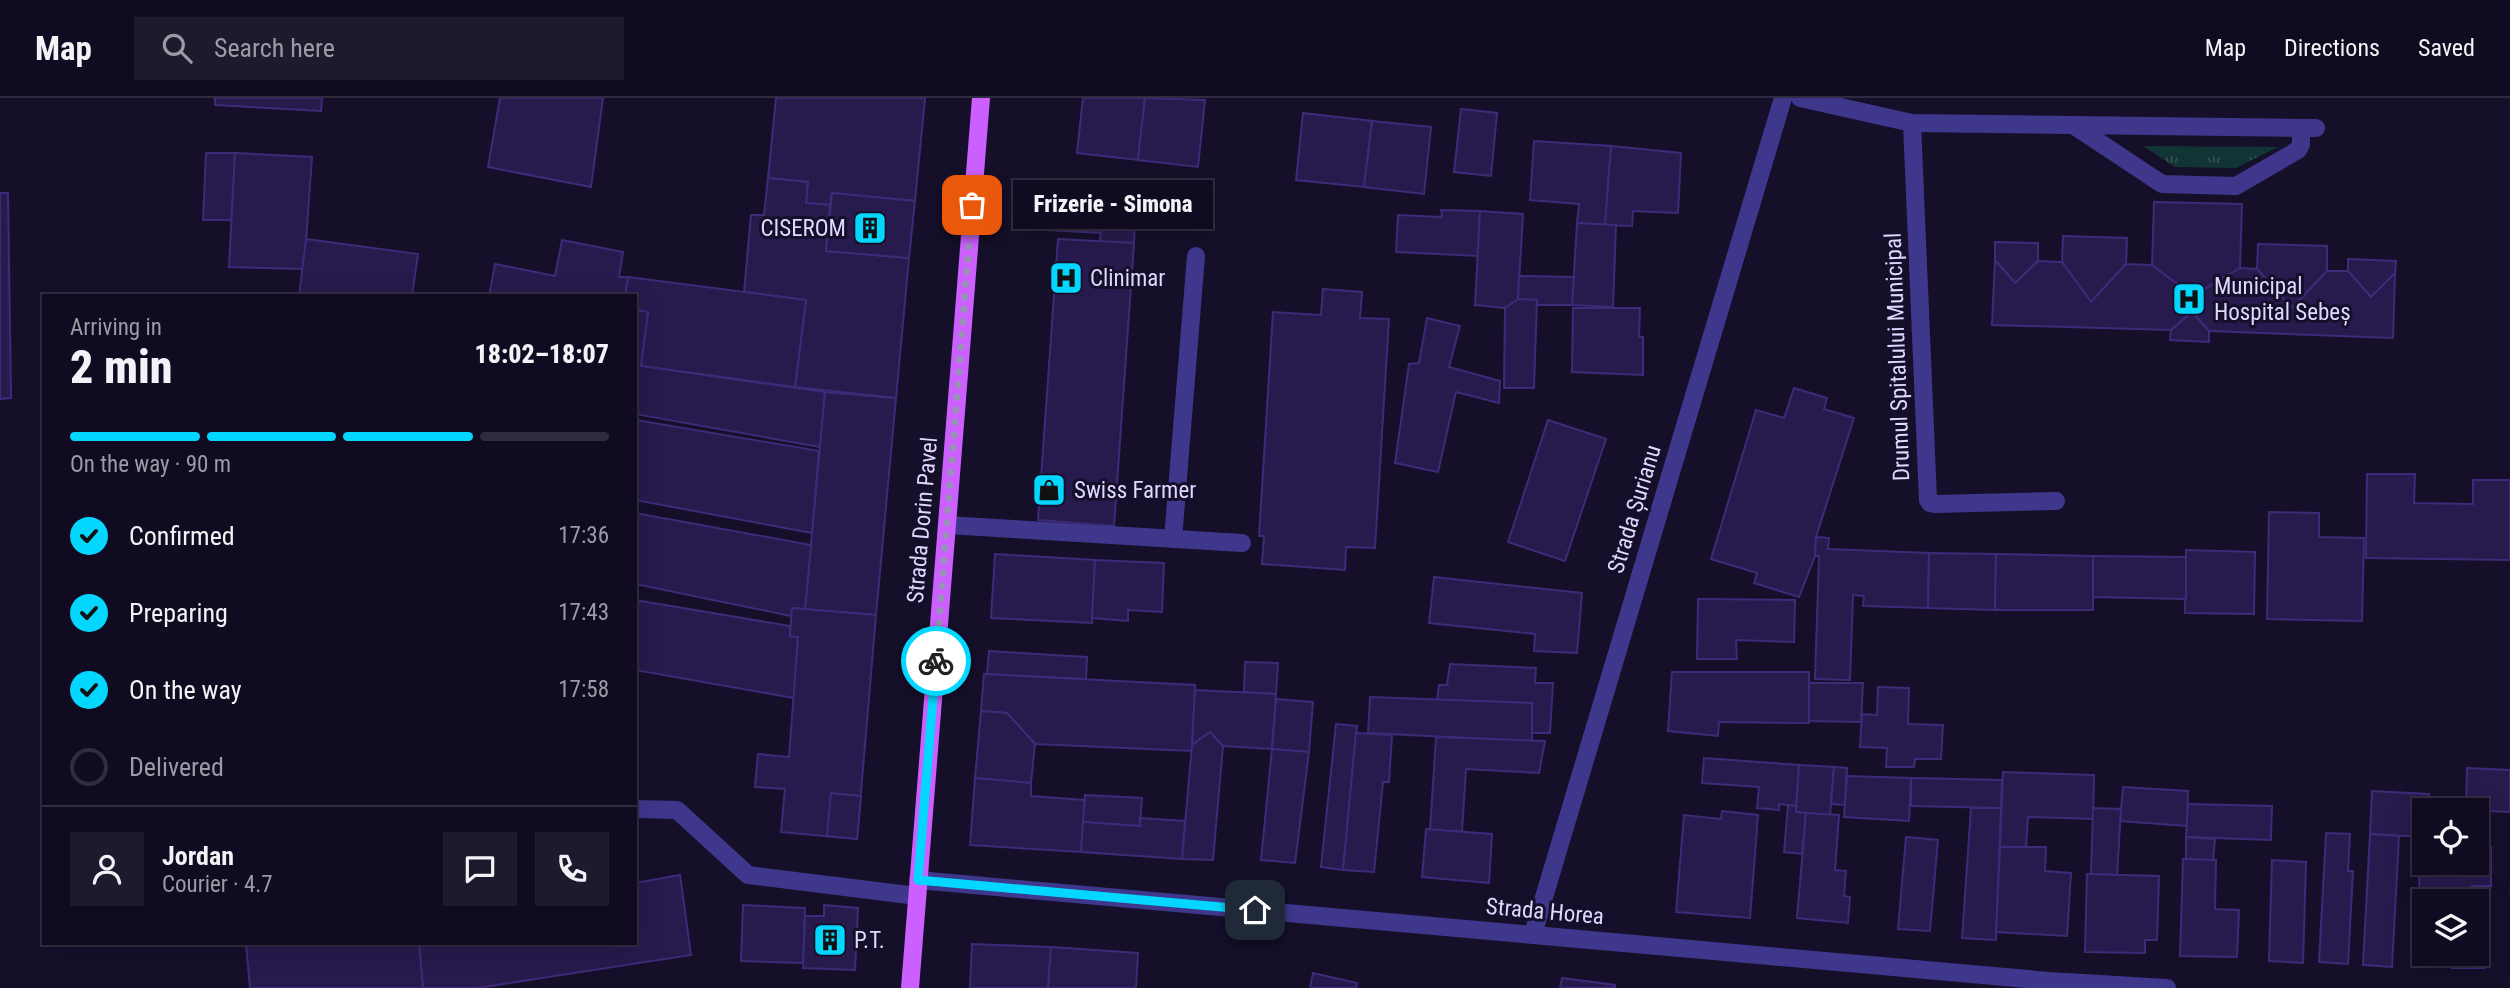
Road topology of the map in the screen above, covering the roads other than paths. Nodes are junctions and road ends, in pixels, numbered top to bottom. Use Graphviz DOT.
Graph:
graph roads {
  1 [pos="981,98"];
  2 [pos="1783,98"];
  3 [pos="1800,98"];
  4 [pos="1912,123"];
  5 [pos="2073,125"];
  6 [pos="1196,256"];
  7 [pos="2056,501"];
  8 [pos="947,525"];
  9 [pos="1173,539"];
  10 [pos="1242,543"];
  11 [pos="637,809"];
  12 [pos="918,888"];
  13 [pos="1533,934"];
  14 [pos="910,988"];
  15 [pos="2167,988"];
  1 -- 8 [label="main road, Strada Dorin Pavel"];
  2 -- 13 [label="street, Strada Șurianu"];
  3 -- 4 [label="street"];
  4 -- 5 [label="street"];
  4 -- 7 [label="street, Drumul Spitalului Municipal"];
  5 -- 5 [label="street"];
  6 -- 9 [label="street"];
  8 -- 9 [label="street"];
  8 -- 12 [label="main road, Strada Dorin Pavel"];
  9 -- 10 [label="street"];
  11 -- 12 [label="street, Strada Horea"];
  12 -- 13 [label="street, Strada Horea"];
  12 -- 14 [label="main road, Strada Dorin Pavel"];
  13 -- 15 [label="street, Strada Horea"];
}
